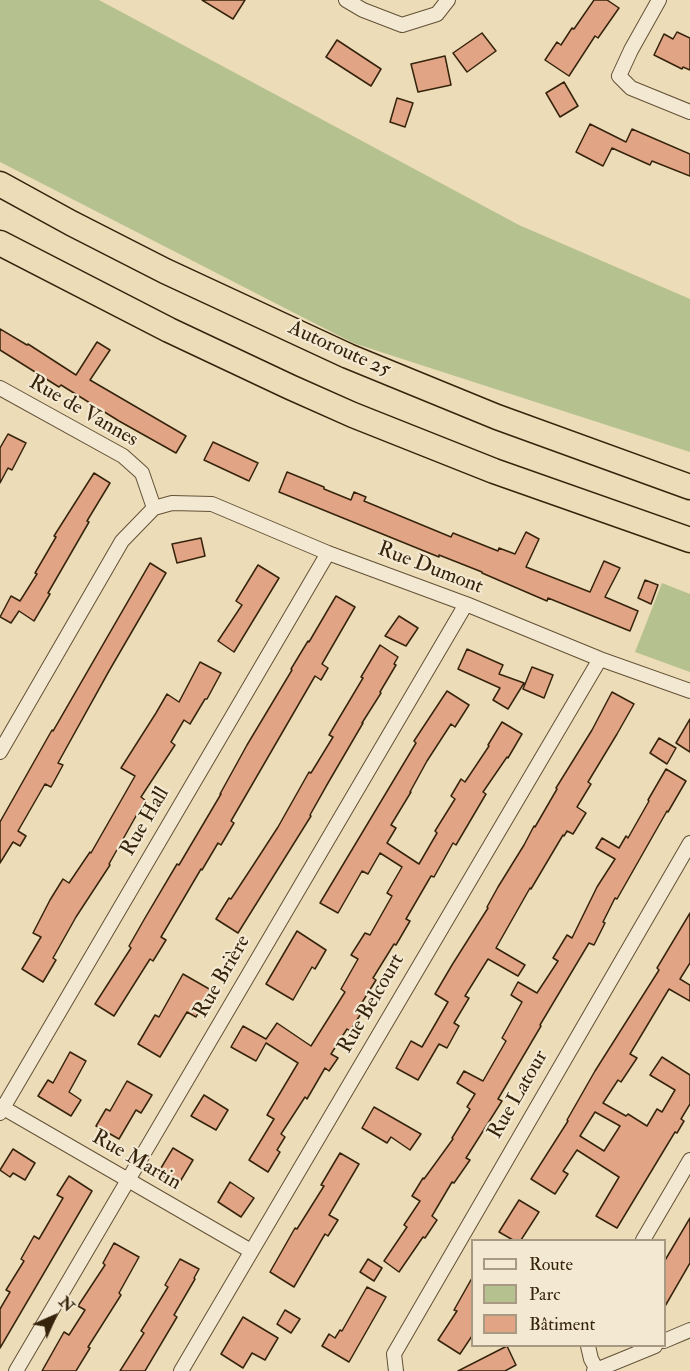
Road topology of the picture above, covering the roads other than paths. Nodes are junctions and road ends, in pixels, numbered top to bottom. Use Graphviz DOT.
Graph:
graph roads {
  1 [pos="346,0"];
  2 [pos="448,0"];
  3 [pos="659,0"];
  4 [pos="690,112"];
  5 [pos="0,184"];
  6 [pos="0,243"];
  7 [pos="0,388"];
  8 [pos="690,488"];
  9 [pos="154,508"];
  10 [pos="690,540"];
  11 [pos="328,553"];
  12 [pos="466,604"];
  13 [pos="600,658"];
  14 [pos="690,692"];
  15 [pos="0,752"];
  16 [pos="690,843"];
  17 [pos="1,1109"];
  18 [pos="690,1160"];
  19 [pos="127,1180"];
  20 [pos="644,1239"];
  21 [pos="251,1251"];
  22 [pos="690,1330"];
  23 [pos="666,1340"];
  24 [pos="588,1347"];
  25 [pos="653,1347"];
  26 [pos="16,1371"];
  27 [pos="181,1371"];
  28 [pos="396,1371"];
  29 [pos="596,1371"];
  1 -- 2 [label="street"];
  3 -- 4 [label="street"];
  5 -- 8 [label="highway, Autoroute 25"];
  6 -- 10 [label="highway"];
  7 -- 9 [label="street, Rue de Vannes"];
  9 -- 11 [label="street, Rue Dumont"];
  9 -- 15 [label="street"];
  11 -- 12 [label="street, Rue Dumont"];
  11 -- 17 [label="street, Rue Hall"];
  12 -- 13 [label="street, Rue Dumont"];
  12 -- 19 [label="street, Rue Brière"];
  13 -- 14 [label="street, Rue Dumont"];
  13 -- 21 [label="street, Rue Belcourt"];
  16 -- 28 [label="street, Rue Latour"];
  17 -- 19 [label="street, Rue Martin"];
  18 -- 20 [label="street"];
  19 -- 21 [label="street, Rue Martin"];
  19 -- 26 [label="street, Rue Brière"];
  21 -- 27 [label="street, Rue Belcourt"];
  22 -- 23 [label="street"];
  24 -- 29 [label="street"];
  25 -- 29 [label="street"];
}
